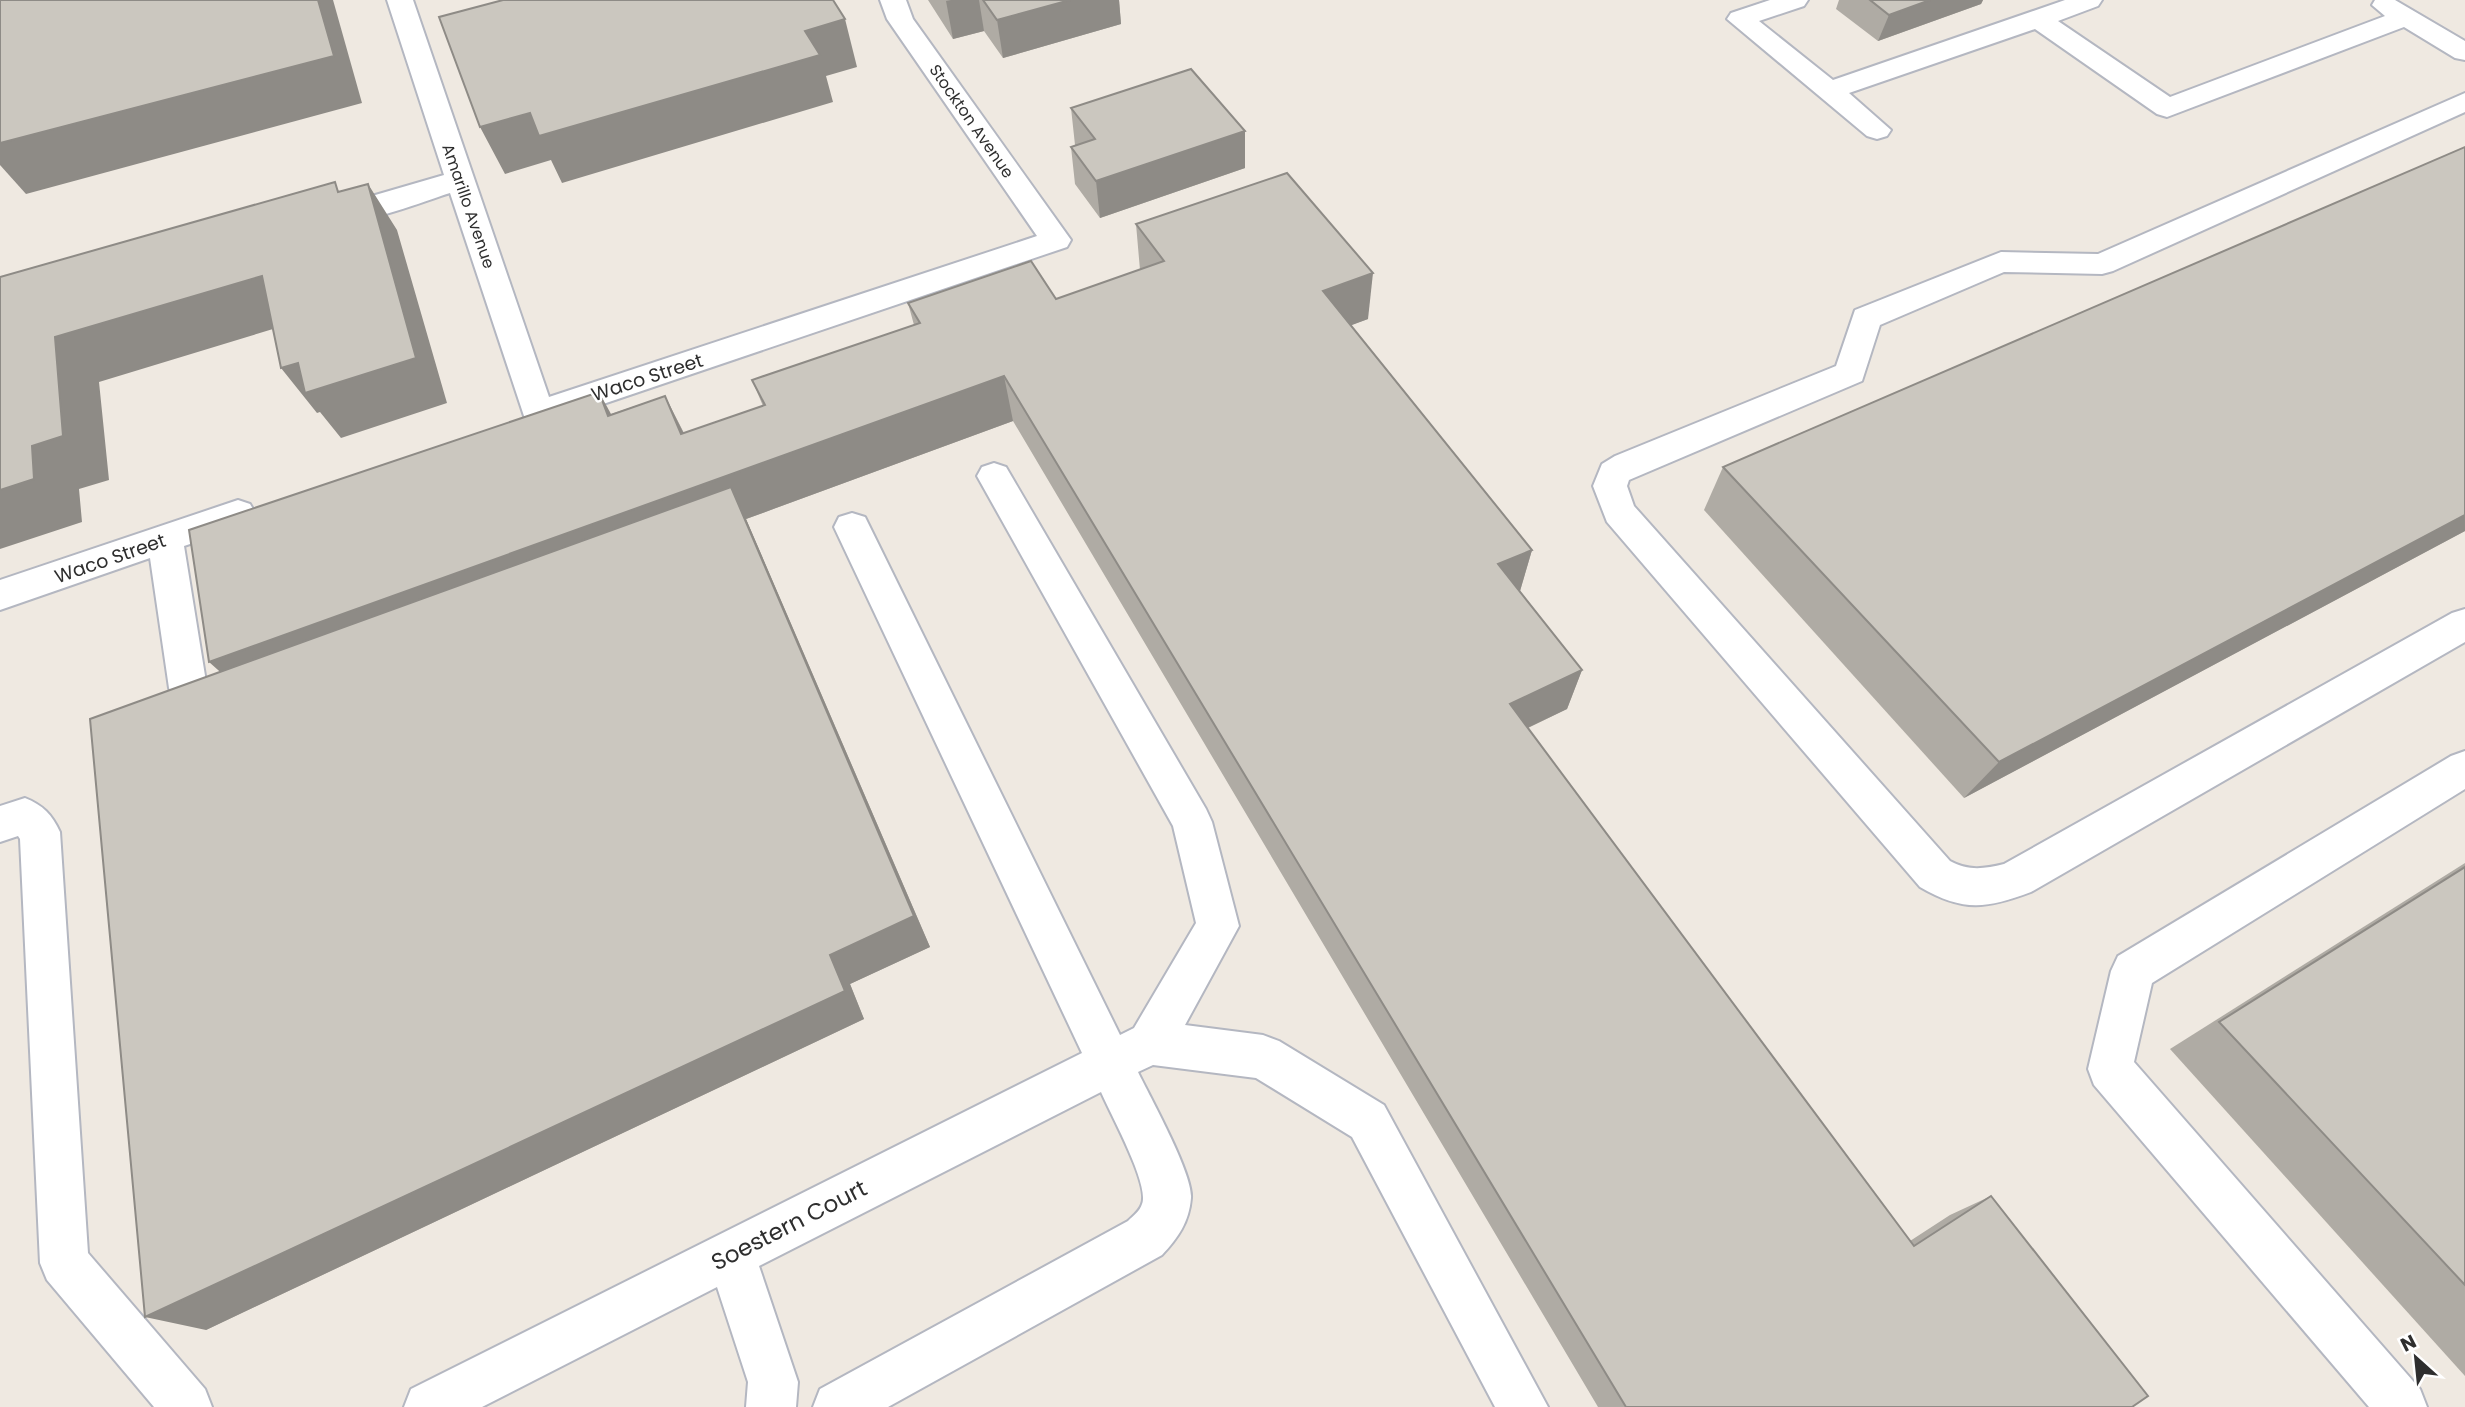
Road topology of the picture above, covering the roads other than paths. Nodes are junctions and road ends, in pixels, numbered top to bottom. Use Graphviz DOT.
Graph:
graph roads {
  1 [pos="400,0"];
  2 [pos="893,0"];
  3 [pos="1795,0"];
  4 [pos="2090,0"];
  5 [pos="2377,0"];
  6 [pos="2406,17"];
  7 [pos="2038,19"];
  8 [pos="2465,52"];
  9 [pos="1829,91"];
  10 [pos="2465,102"];
  11 [pos="1877,130"];
  12 [pos="461,180"];
  13 [pos="306,216"];
  14 [pos="1056,240"];
  15 [pos="526,417"];
  16 [pos="994,476"];
  17 [pos="268,504"];
  18 [pos="852,527"];
  19 [pos="165,539"];
  20 [pos="0,595"];
  21 [pos="2465,624"];
  22 [pos="188,688"];
  23 [pos="2465,768"];
  24 [pos="0,824"];
  25 [pos="1131,1052"];
  26 [pos="731,1255"];
  27 [pos="187,1407"];
  28 [pos="429,1407"];
  29 [pos="771,1407"];
  30 [pos="838,1407"];
  31 [pos="1523,1407"];
  32 [pos="2402,1407"];
  1 -- 12 [label="street, Amarillo Avenue"];
  2 -- 14 [label="street, Stockton Avenue"];
  3 -- 9 [label="street"];
  4 -- 7 [label="street"];
  5 -- 6 [label="street"];
  6 -- 7 [label="street"];
  6 -- 8 [label="street"];
  7 -- 9 [label="street"];
  9 -- 11 [label="street"];
  10 -- 21 [label="street"];
  12 -- 13 [label="street"];
  12 -- 15 [label="street, Amarillo Avenue"];
  14 -- 15 [label="street, Waco Street"];
  16 -- 25 [label="street"];
  17 -- 19 [label="street, Waco Street"];
  18 -- 25 [label="street"];
  19 -- 20 [label="street, Waco Street"];
  19 -- 22 [label="street"];
  23 -- 32 [label="street"];
  24 -- 27 [label="street"];
  25 -- 26 [label="street, Soestern Court"];
  25 -- 30 [label="street"];
  25 -- 31 [label="street"];
  26 -- 28 [label="street, Soestern Court"];
  26 -- 29 [label="street"];
}
